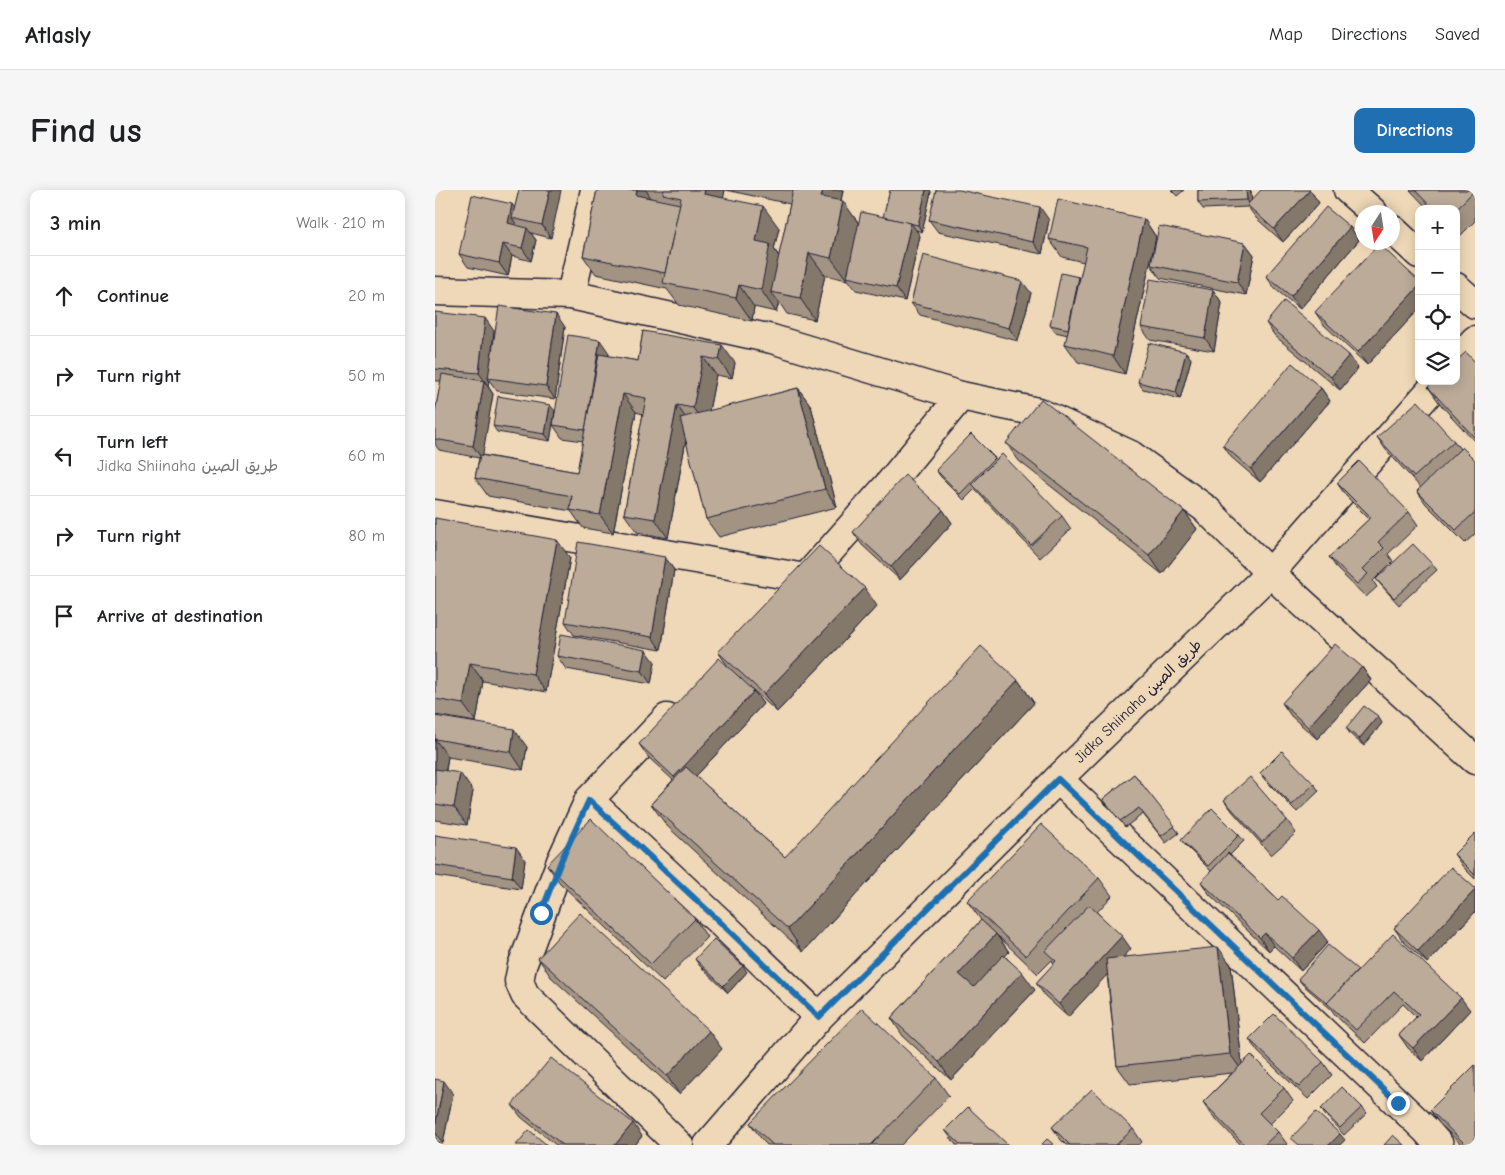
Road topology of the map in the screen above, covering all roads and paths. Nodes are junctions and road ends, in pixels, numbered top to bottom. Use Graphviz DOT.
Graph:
graph roads {
  1 [pos="595,190"];
  2 [pos="1347,190"];
  3 [pos="1365,205"];
  4 [pos="1400,236"];
  5 [pos="1415,250"];
  6 [pos="435,291"];
  7 [pos="1460,291"];
  8 [pos="571,295"];
  9 [pos="1475,304"];
  10 [pos="1475,340"];
  11 [pos="1460,357"];
  12 [pos="1435,385"];
  13 [pos="961,396"];
  14 [pos="435,514"];
  15 [pos="1270,573"];
  16 [pos="805,578"];
  17 [pos="785,599"];
  18 [pos="681,703"];
  19 [pos="1475,760"];
  20 [pos="1058,779"];
  21 [pos="589,800"];
  22 [pos="819,1017"];
  23 [pos="1431,1133"];
  24 [pos="717,1142"];
  25 [pos="679,1145"];
  1 -- 8 [label="street"];
  2 -- 3 [label="street"];
  4 -- 5 [label="street"];
  6 -- 8 [label="street"];
  7 -- 9 [label="street"];
  8 -- 13 [label="street"];
  10 -- 11 [label="street"];
  12 -- 15 [label="street, Jidka Shiinaha طريق الصين"];
  13 -- 15 [label="street"];
  13 -- 16 [label="street"];
  14 -- 16 [label="street"];
  15 -- 19 [label="street"];
  15 -- 20 [label="street, Jidka Shiinaha طريق الصين"];
  16 -- 17 [label="street"];
  18 -- 21 [label="street"];
  20 -- 22 [label="street, Jidka Shiinaha طريق الصين"];
  20 -- 23 [label="street"];
  21 -- 22 [label="street"];
  21 -- 25 [label="street"];
  22 -- 24 [label="street, Jidka Shiinaha طريق الصين"];
}
